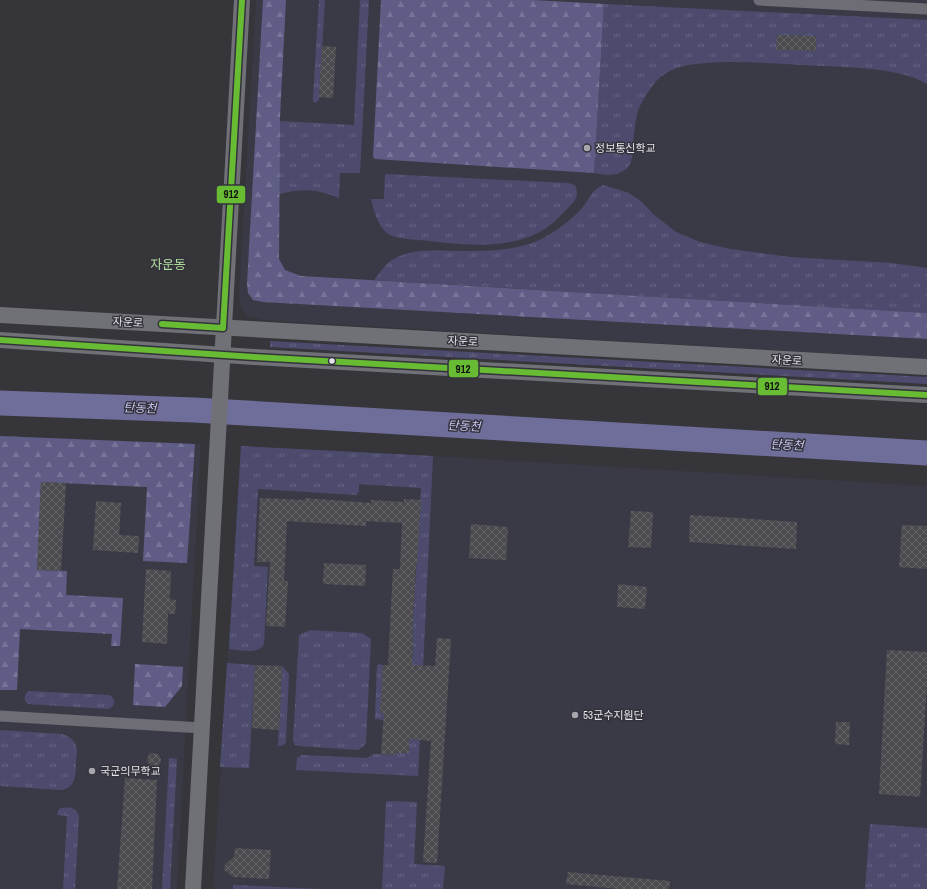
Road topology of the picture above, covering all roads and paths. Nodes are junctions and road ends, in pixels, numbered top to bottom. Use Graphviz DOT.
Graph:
graph roads {
  1 [pos="242,0"];
  2 [pos="759,0"];
  3 [pos="927,9"];
  4 [pos="0,315"];
  5 [pos="223,328"];
  6 [pos="0,340"];
  7 [pos="222,355"];
  8 [pos="927,367"];
  9 [pos="927,395"];
  10 [pos="0,716"];
  11 [pos="202,728"];
  12 [pos="193,889"];
  1 -- 5 [label="street"];
  2 -- 3 [label="street"];
  4 -- 5 [label="street, 자운로"];
  5 -- 7 [label="street"];
  5 -- 8 [label="street, 자운로"];
  6 -- 7 [label="street"];
  7 -- 9 [label="street"];
  7 -- 11 [label="street"];
  10 -- 11 [label="street"];
  11 -- 12 [label="street"];
}
